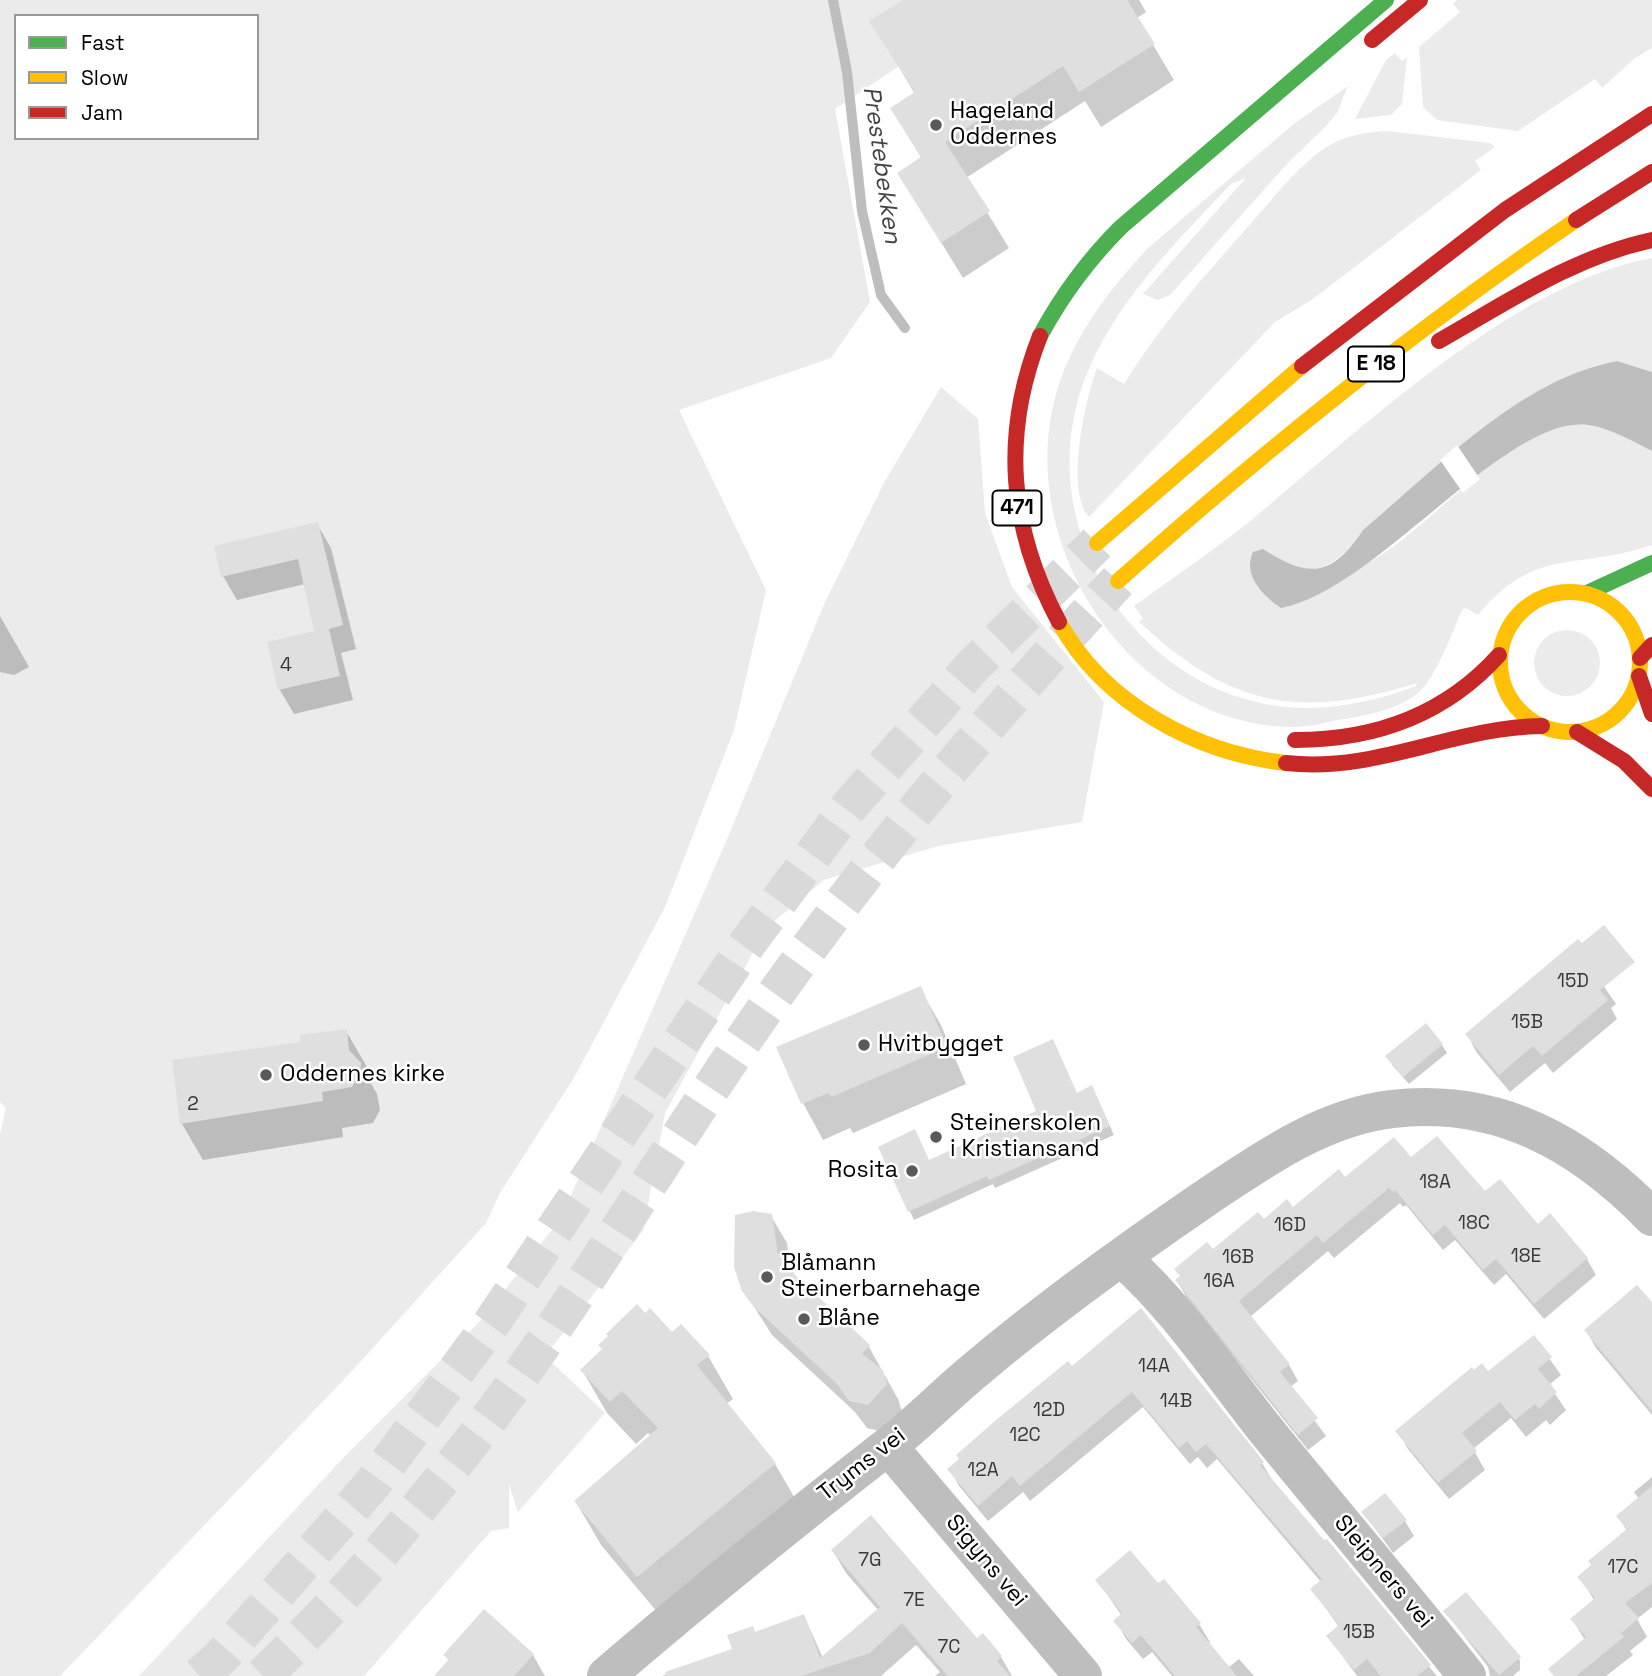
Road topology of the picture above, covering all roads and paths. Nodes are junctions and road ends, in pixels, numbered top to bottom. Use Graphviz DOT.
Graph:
graph roads {
  1 [pos="1386,0"];
  2 [pos="1420,0"];
  3 [pos="1357,52"];
  4 [pos="1652,103"];
  5 [pos="1652,114"];
  6 [pos="1627,129"];
  7 [pos="1652,173"];
  8 [pos="1652,240"];
  9 [pos="1343,389"];
  10 [pos="1097,543"];
  11 [pos="1652,563"];
  12 [pos="1118,581"];
  13 [pos="1587,593"];
  14 [pos="1652,646"];
  15 [pos="1499,655"];
  16 [pos="1640,658"];
  17 [pos="1639,676"];
  18 [pos="1652,714"];
  19 [pos="1542,726"];
  20 [pos="1577,732"];
  21 [pos="1275,738"];
  22 [pos="1652,789"];
  23 [pos="1652,1217"];
  24 [pos="1122,1258"];
  25 [pos="888,1446"];
  26 [pos="606,1676"];
  27 [pos="1083,1676"];
  28 [pos="1467,1676"];
  1 -- 19 [label="main road, 471"];
  2 -- 3 [label="main road"];
  4 -- 6 [label="main road, E 18"];
  5 -- 6 [label="main road, E 18"];
  6 -- 10 [label="main road, E 18"];
  7 -- 9 [label="main road, E 18"];
  8 -- 9 [label="main road, E 18"];
  9 -- 12 [label="main road, E 18"];
  11 -- 13 [label="main road"];
  13 -- 15 [label="main road"];
  13 -- 16 [label="main road"];
  14 -- 16 [label="main road"];
  15 -- 19 [label="main road, 471"];
  15 -- 21 [label="main road"];
  16 -- 17 [label="main road"];
  17 -- 18 [label="main road"];
  17 -- 20 [label="main road"];
  19 -- 20 [label="main road, 471"];
  20 -- 22 [label="main road"];
  23 -- 24 [label="street, Tryms vei"];
  24 -- 25 [label="street, Tryms vei"];
  24 -- 28 [label="street, Sleipners vei"];
  25 -- 26 [label="street, Tryms vei"];
  25 -- 27 [label="street, Sigyns vei"];
}
